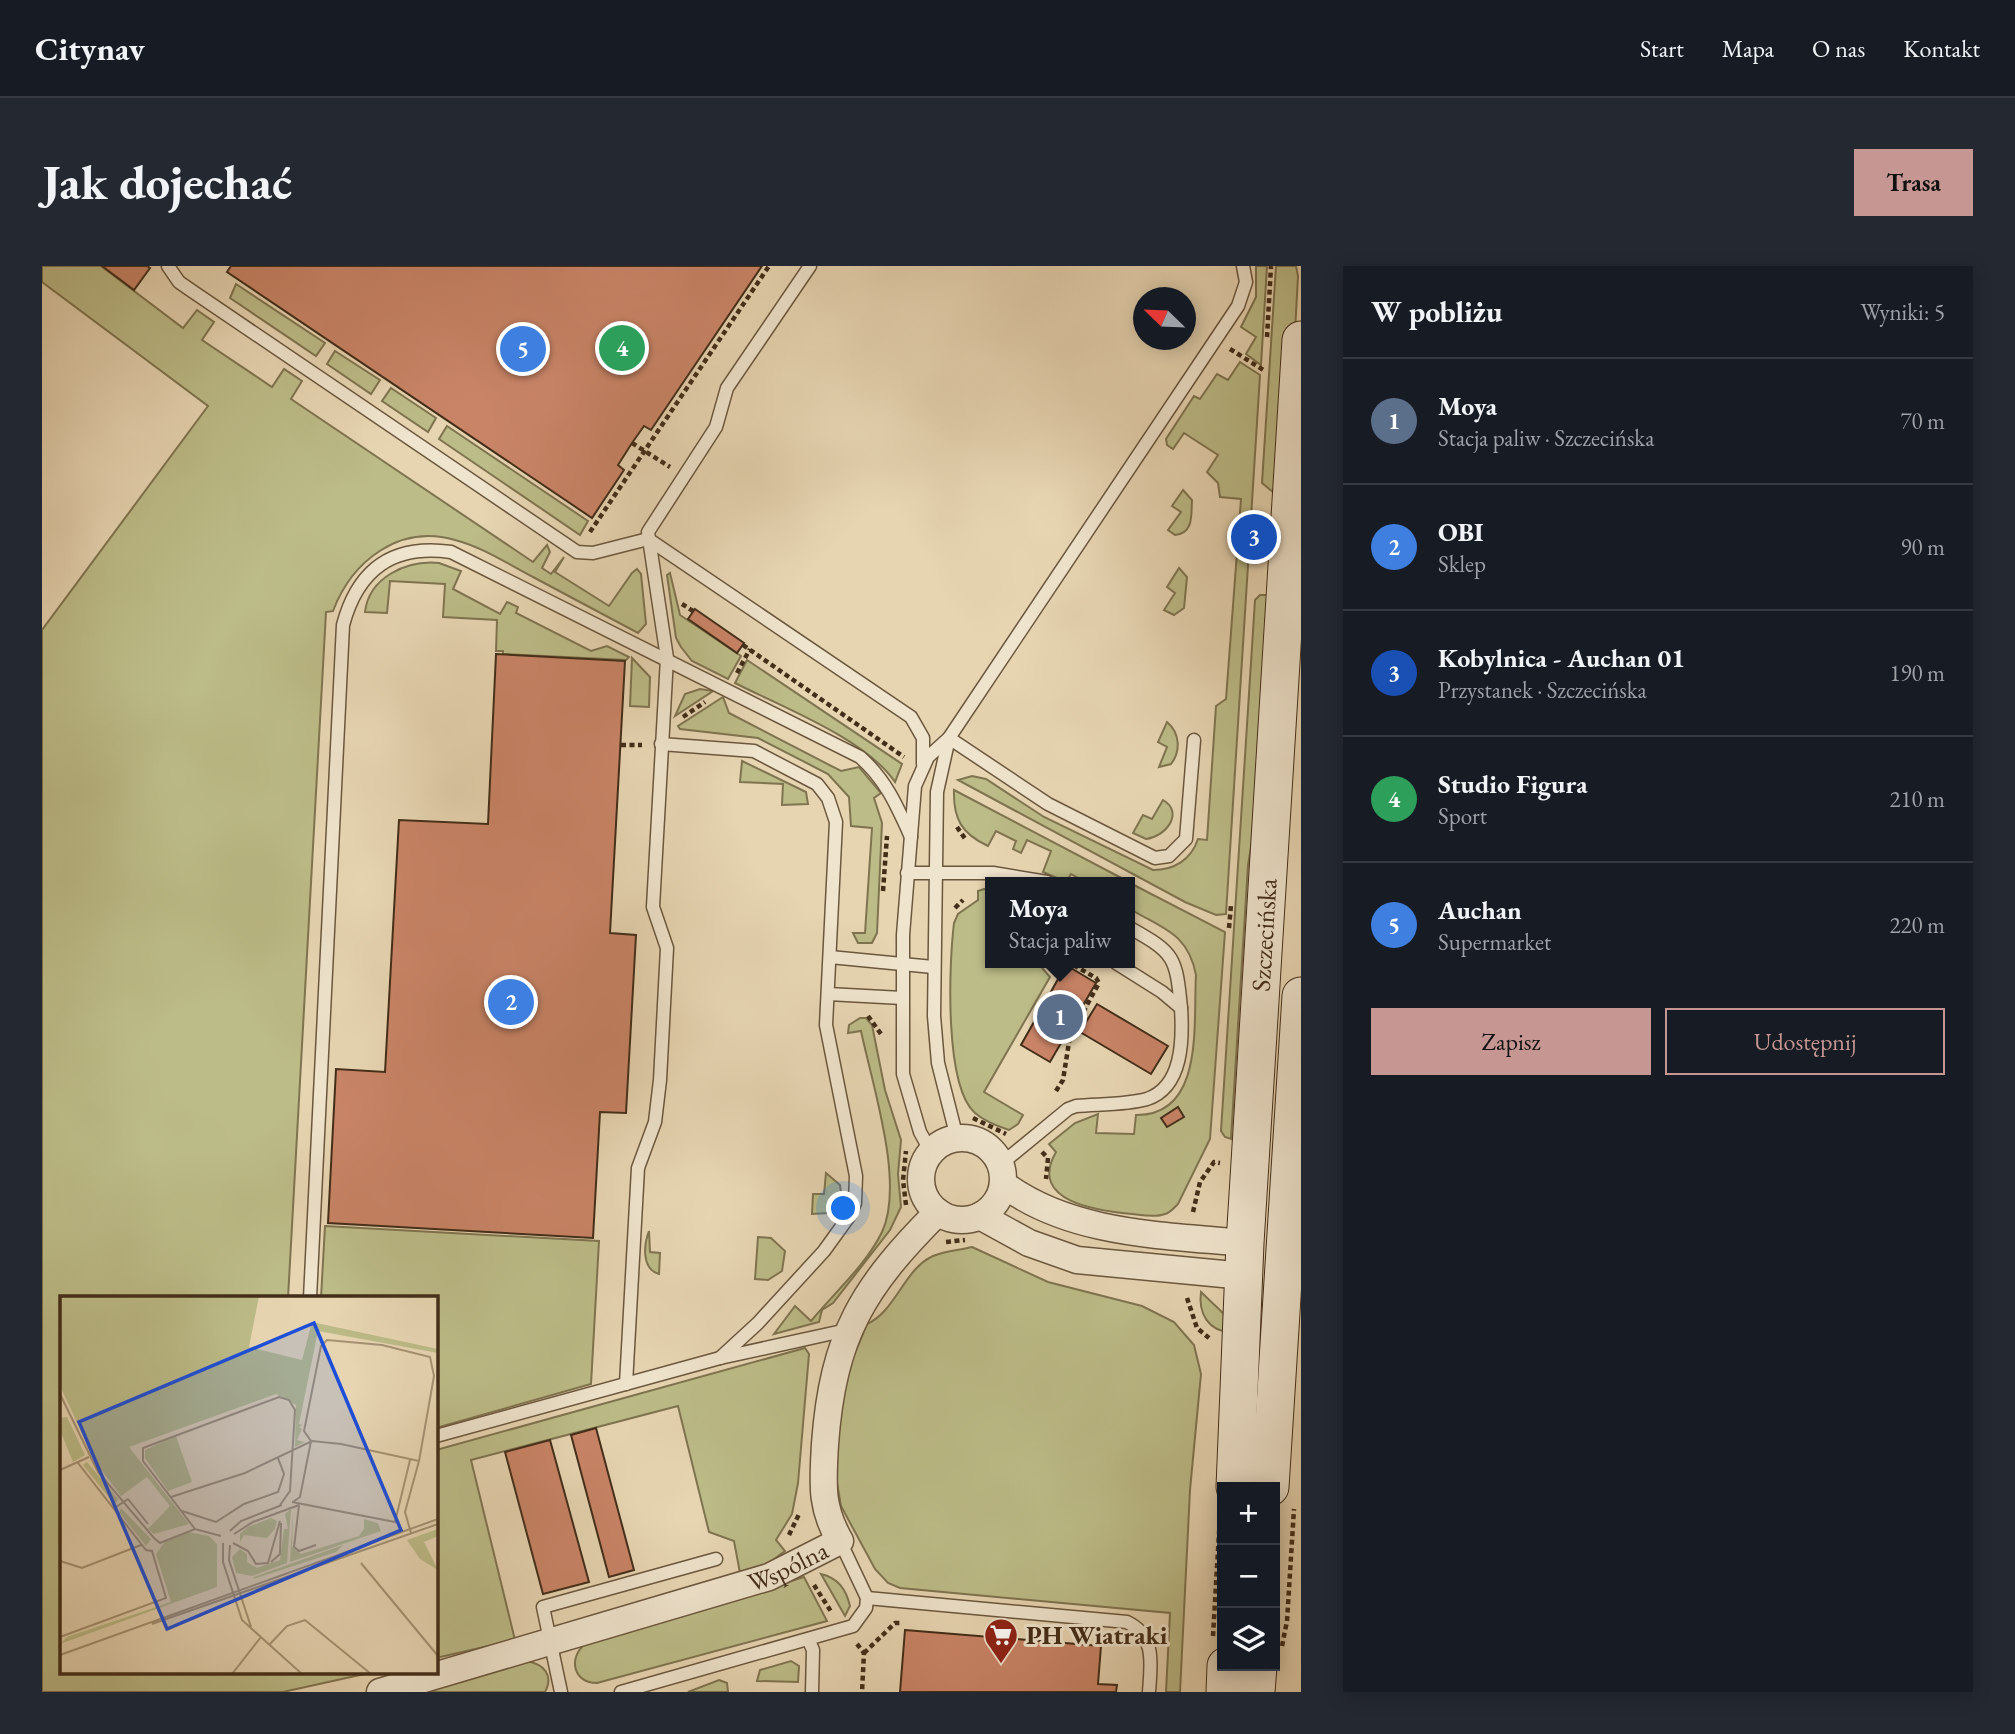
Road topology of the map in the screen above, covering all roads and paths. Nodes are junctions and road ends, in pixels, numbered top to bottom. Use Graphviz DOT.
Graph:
graph roads {
  1 [pos="168,266"];
  2 [pos="769,266"];
  3 [pos="810,266"];
  4 [pos="1243,266"];
  5 [pos="1215,340"];
  6 [pos="1301,340"];
  7 [pos="1265,371"];
  8 [pos="632,443"];
  9 [pos="645,451"];
  10 [pos="684,475"];
  11 [pos="648,539"];
  12 [pos="577,552"];
  13 [pos="682,604"];
  14 [pos="693,611"];
  15 [pos="743,645"];
  16 [pos="750,649"];
  17 [pos="667,658"];
  18 [pos="724,688"];
  19 [pos="662,738"];
  20 [pos="949,738"];
  21 [pos="1194,740"];
  22 [pos="621,745"];
  23 [pos="922,768"];
  24 [pos="892,793"];
  25 [pos="911,837"];
  26 [pos="937,871"];
  27 [pos="908,873"];
  28 [pos="993,873"];
  29 [pos="997,877"];
  30 [pos="1017,877"];
  31 [pos="883,895"];
  32 [pos="963,900"];
  33 [pos="950,915"];
  34 [pos="1135,931"];
  35 [pos="830,957"];
  36 [pos="902,965"];
  37 [pos="933,967"];
  38 [pos="1079,968"];
  39 [pos="1124,968"];
  40 [pos="828,993"];
  41 [pos="1301,996"];
  42 [pos="902,998"];
  43 [pos="1181,1009"];
  44 [pos="1051,1098"];
  45 [pos="969,1114"];
  46 [pos="957,1138"];
  47 [pos="1032,1141"];
  48 [pos="931,1152"];
  49 [pos="1214,1162"];
  50 [pos="1002,1174"];
  51 [pos="1049,1188"];
  52 [pos="938,1212"];
  53 [pos="1183,1214"];
  54 [pos="980,1216"];
  55 [pos="1244,1260"];
  56 [pos="1293,1264"];
  57 [pos="310,1296"];
  58 [pos="1187,1301"];
  59 [pos="848,1330"];
  60 [pos="1219,1346"];
  61 [pos="720,1358"];
  62 [pos="626,1384"];
  63 [pos="438,1435"];
  64 [pos="1235,1482"];
  65 [pos="1282,1492"];
  66 [pos="840,1541"];
  67 [pos="716,1559"];
  68 [pos="867,1598"];
  69 [pos="935,1604"];
  70 [pos="1280,1637"];
  71 [pos="550,1641"];
  72 [pos="809,1641"];
  73 [pos="864,1653"];
  74 [pos="1226,1671"];
  75 [pos="1265,1671"];
  76 [pos="380,1692"];
  77 [pos="561,1692"];
  78 [pos="621,1692"];
  79 [pos="812,1692"];
  80 [pos="1149,1692"];
  81 [pos="1225,1692"];
  82 [pos="1256,1692"];
  1 -- 12 [label="lane"];
  2 -- 9 [label="path"];
  3 -- 10 [label="lane"];
  4 -- 5 [label="lane"];
  5 -- 7 [label="path"];
  5 -- 20 [label="lane"];
  6 -- 55 [label="main road, Szczecińska"];
  8 -- 9 [label="path"];
  9 -- 10 [label="path"];
  9 -- 12 [label="path"];
  10 -- 11 [label="lane"];
  11 -- 12 [label="lane"];
  11 -- 17 [label="lane"];
  11 -- 23 [label="lane"];
  13 -- 14 [label="path"];
  15 -- 16 [label="path"];
  16 -- 18 [label="path"];
  16 -- 24 [label="path"];
  17 -- 18 [label="lane"];
  17 -- 19 [label="lane"];
  17 -- 57 [label="lane"];
  18 -- 19 [label="path"];
  18 -- 24 [label="lane"];
  19 -- 22 [label="path"];
  19 -- 35 [label="lane"];
  19 -- 62 [label="lane"];
  20 -- 21 [label="lane"];
  20 -- 23 [label="lane"];
  20 -- 26 [label="lane"];
  23 -- 25 [label="lane"];
  24 -- 25 [label="lane"];
  24 -- 31 [label="path"];
  25 -- 27 [label="lane"];
  26 -- 27 [label="lane"];
  26 -- 28 [label="lane"];
  26 -- 37 [label="lane"];
  27 -- 36 [label="lane"];
  28 -- 29 [label="lane"];
  28 -- 30 [label="lane"];
  32 -- 33 [label="path"];
  34 -- 43 [label="lane"];
  35 -- 36 [label="lane"];
  35 -- 40 [label="lane"];
  36 -- 37 [label="lane"];
  36 -- 42 [label="lane"];
  37 -- 46 [label="lane"];
  38 -- 44 [label="path"];
  39 -- 43 [label="lane"];
  40 -- 42 [label="lane"];
  40 -- 61 [label="lane"];
  41 -- 56 [label="main road, Szczecińska"];
  42 -- 48 [label="lane"];
  43 -- 47 [label="lane"];
  45 -- 47 [label="path"];
  46 -- 48 [label="street"];
  46 -- 50 [label="street"];
  47 -- 50 [label="lane"];
  47 -- 51 [label="path"];
  48 -- 52 [label="street"];
  49 -- 53 [label="path"];
  50 -- 54 [label="street"];
  50 -- 55 [label="street"];
  52 -- 54 [label="street"];
  52 -- 59 [label="street, Wspólna"];
  54 -- 55 [label="street"];
  55 -- 56 [label="main road"];
  55 -- 64 [label="main road, Szczecińska"];
  56 -- 65 [label="main road, Szczecińska"];
  58 -- 60 [label="path"];
  59 -- 61 [label="lane"];
  59 -- 66 [label="street, Wspólna"];
  61 -- 62 [label="lane"];
  62 -- 63 [label="lane"];
  65 -- 70 [label="path"];
  66 -- 68 [label="lane"];
  66 -- 71 [label="street, Wspólna"];
  67 -- 71 [label="lane"];
  68 -- 69 [label="lane"];
  68 -- 72 [label="lane"];
  69 -- 73 [label="path"];
  69 -- 80 [label="lane"];
  71 -- 76 [label="street, Wspólna"];
  71 -- 77 [label="lane"];
  72 -- 78 [label="lane"];
  72 -- 79 [label="lane"];
  74 -- 81 [label="main road"];
  75 -- 82 [label="main road"];
}
